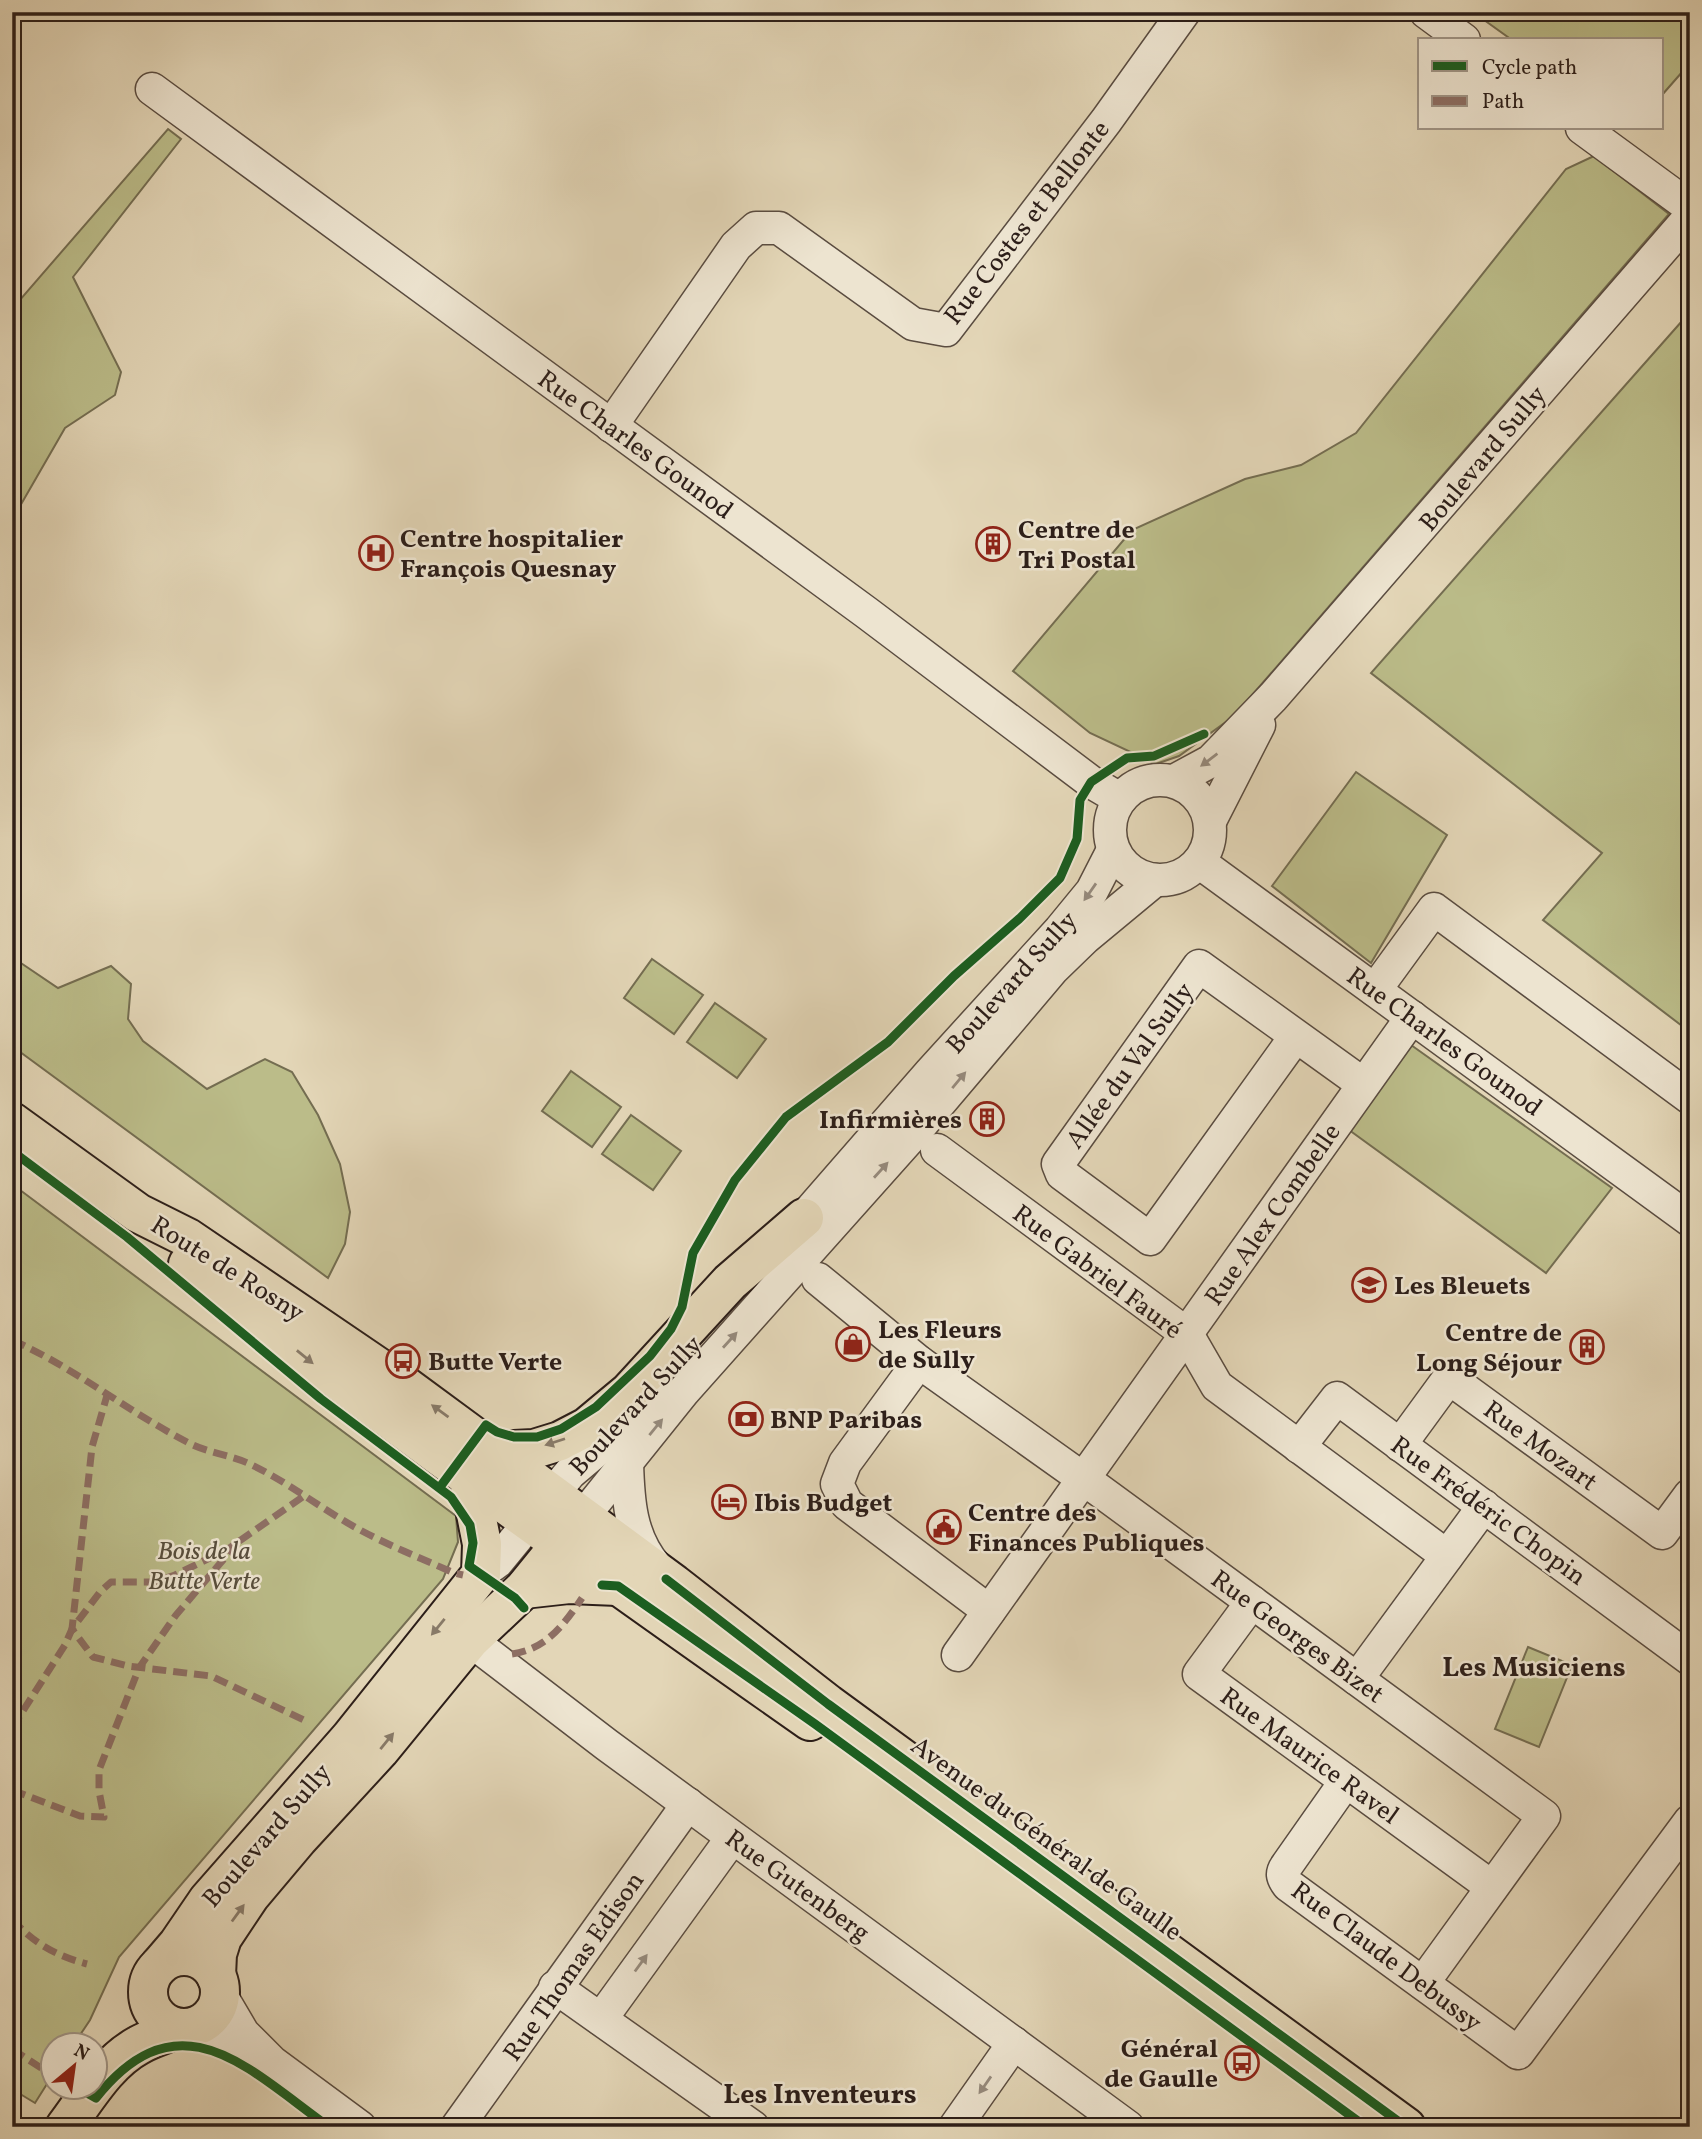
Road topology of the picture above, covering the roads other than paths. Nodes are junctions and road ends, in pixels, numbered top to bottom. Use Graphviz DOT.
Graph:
graph roads {
  1 [pos="1184,12"];
  2 [pos="1426,12"];
  3 [pos="1461,38"];
  4 [pos="152,89"];
  5 [pos="1585,130"];
  6 [pos="1690,207"];
  7 [pos="1690,217"];
  8 [pos="611,426"];
  9 [pos="1273,697"];
  10 [pos="1174,781"];
  11 [pos="1120,799"];
  12 [pos="1210,821"];
  13 [pos="1113,850"];
  14 [pos="1199,862"];
  15 [pos="1155,880"];
  16 [pos="1375,990"];
  17 [pos="1412,1017"];
  18 [pos="1296,1036"];
  19 [pos="1363,1084"];
  20 [pos="1690,1098"];
  21 [pos="12,1122"];
  22 [pos="937,1150"];
  23 [pos="138,1213"];
  24 [pos="804,1218"];
  25 [pos="1690,1220"];
  26 [pos="818,1279"];
  27 [pos="1187,1334"];
  28 [pos="919,1362"];
  29 [pos="1400,1445"];
  30 [pos="1300,1447"];
  31 [pos="496,1451"];
  32 [pos="627,1462"];
  33 [pos="469,1479"];
  34 [pos="1083,1479"];
  35 [pos="1690,1495"];
  36 [pos="1484,1506"];
  37 [pos="556,1520"];
  38 [pos="1447,1556"];
  39 [pos="481,1574"];
  40 [pos="666,1579"];
  41 [pos="618,1586"];
  42 [pos="524,1589"];
  43 [pos="1252,1602"];
  44 [pos="989,1611"];
  45 [pos="470,1640"];
  46 [pos="958,1655"];
  47 [pos="1690,1658"];
  48 [pos="1357,1679"];
  49 [pos="1346,1781"];
  50 [pos="688,1804"];
  51 [pos="1690,1821"];
  52 [pos="733,1838"];
  53 [pos="1492,1887"];
  54 [pos="154,1977"];
  55 [pos="1423,1983"];
  56 [pos="218,1985"];
  57 [pos="555,1987"];
  58 [pos="601,2019"];
  59 [pos="185,2028"];
  60 [pos="1014,2043"];
  61 [pos="108,2046"];
  62 [pos="272,2062"];
  63 [pos="65,2112"];
  64 [pos="746,2125"];
  65 [pos="360,2127"];
  66 [pos="457,2127"];
  67 [pos="955,2127"];
  68 [pos="1128,2127"];
  69 [pos="1366,2127"];
  70 [pos="1406,2127"];
  1 -- 8 [label="street, Rue Costes et Bellonte"];
  2 -- 3 [label="street"];
  4 -- 8 [label="street, Rue Charles Gounod"];
  5 -- 6 [label="street"];
  7 -- 9 [label="street, Boulevard Sully"];
  8 -- 11 [label="street, Rue Charles Gounod"];
  9 -- 10 [label="street, one-way"];
  9 -- 12 [label="street"];
  10 -- 11 [label="street"];
  10 -- 12 [label="street"];
  11 -- 13 [label="street"];
  12 -- 14 [label="street"];
  13 -- 15 [label="street"];
  13 -- 24 [label="street, Boulevard Sully, one-way"];
  14 -- 15 [label="street"];
  14 -- 16 [label="street, Rue Charles Gounod"];
  32 -- 15 [label="street, Boulevard Sully, one-way"];
  16 -- 17 [label="street, Rue Charles Gounod"];
  16 -- 20 [label="street"];
  17 -- 19 [label="street, Rue Alex Combelle"];
  17 -- 25 [label="street, Rue Charles Gounod"];
  18 -- 18 [label="street, Allée du Val Sully"];
  18 -- 19 [label="street, Allée du Val Sully"];
  19 -- 27 [label="street, Rue Alex Combelle"];
  21 -- 23 [label="main road"];
  22 -- 27 [label="street, Rue Gabriel Fauré"];
  31 -- 23 [label="main road, Route de Rosny, one-way"];
  23 -- 33 [label="main road, Route de Rosny, one-way"];
  24 -- 31 [label="main road, one-way"];
  24 -- 37 [label="street, Boulevard Sully"];
  26 -- 28 [label="street, Rue Georges Bizet"];
  27 -- 30 [label="street, Rue Gabriel Fauré"];
  27 -- 34 [label="street, Rue Alex Combelle"];
  28 -- 34 [label="street, Rue Georges Bizet"];
  28 -- 44 [label="street"];
  29 -- 30 [label="street, Rue Frédéric Chopin"];
  29 -- 35 [label="street, Rue Mozart"];
  29 -- 36 [label="street, Rue Frédéric Chopin"];
  30 -- 38 [label="street, Rue Gabriel Fauré"];
  31 -- 37 [label="main road, Route de Rosny"];
  32 -- 37 [label="street, Boulevard Sully"];
  32 -- 40 [label="street"];
  33 -- 37 [label="main road, Route de Rosny"];
  33 -- 39 [label="main road"];
  34 -- 43 [label="street, Rue Georges Bizet"];
  34 -- 44 [label="street, Rue Alex Combelle"];
  36 -- 38 [label="street"];
  36 -- 47 [label="street, Rue Frédéric Chopin"];
  37 -- 39 [label="street, Boulevard Sully"];
  37 -- 40 [label="main road, Avenue du Général de Gaulle"];
  37 -- 41 [label="main road, Avenue du Général de Gaulle"];
  37 -- 42 [label="main road, Boulevard Sully"];
  38 -- 48 [label="street"];
  39 -- 54 [label="main road, Boulevard Sully, one-way"];
  40 -- 70 [label="main road, Avenue du Général de Gaulle"];
  41 -- 42 [label="main road"];
  41 -- 69 [label="main road, Avenue du Général de Gaulle"];
  42 -- 45 [label="main road, Boulevard Sully"];
  43 -- 48 [label="street, Rue Georges Bizet"];
  43 -- 49 [label="street, Rue Maurice Ravel"];
  44 -- 46 [label="street, Rue Alex Combelle"];
  45 -- 50 [label="street, Rue Gutenberg"];
  56 -- 45 [label="main road, Boulevard Sully, one-way"];
  48 -- 53 [label="street, Rue Georges Bizet"];
  49 -- 53 [label="street, Rue Maurice Ravel"];
  49 -- 55 [label="street, Rue Claude Debussy"];
  50 -- 52 [label="street, Rue Gutenberg"];
  50 -- 57 [label="street, Rue Thomas Edison"];
  51 -- 55 [label="street, Rue Claude Debussy"];
  58 -- 52 [label="street, Rue Thomas Edison, one-way"];
  52 -- 60 [label="street, Rue Gutenberg"];
  53 -- 55 [label="street"];
  54 -- 56 [label="main road"];
  54 -- 59 [label="main road"];
  54 -- 61 [label="main road, Boulevard Sully"];
  56 -- 59 [label="main road"];
  56 -- 62 [label="street"];
  57 -- 58 [label="street"];
  57 -- 66 [label="street, Rue Thomas Edison"];
  58 -- 64 [label="street"];
  59 -- 62 [label="street"];
  59 -- 63 [label="main road"];
  60 -- 67 [label="street, one-way"];
  60 -- 68 [label="street, Rue Gutenberg"];
  62 -- 65 [label="street"];
}
